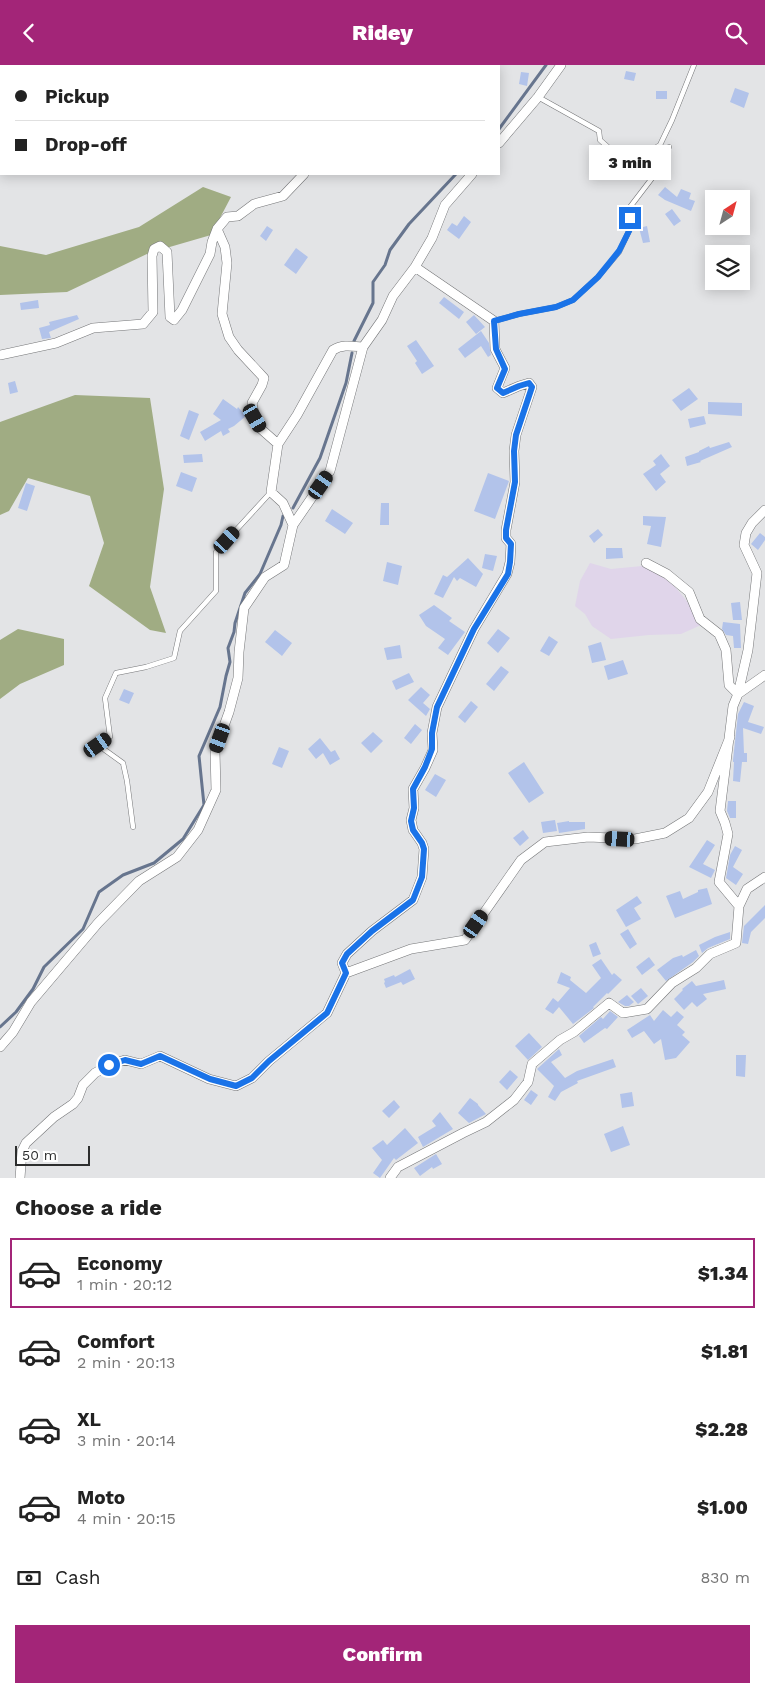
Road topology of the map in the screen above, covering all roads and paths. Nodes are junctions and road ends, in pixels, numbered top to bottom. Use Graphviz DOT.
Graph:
graph roads {
  1 [pos="561,65"];
  2 [pos="694,65"];
  3 [pos="538,97"];
  4 [pos="500,142"];
  5 [pos="669,147"];
  6 [pos="303,175"];
  7 [pos="471,175"];
  8 [pos="217,229"];
  9 [pos="415,267"];
  10 [pos="494,321"];
  11 [pos="363,347"];
  12 [pos="0,355"];
  13 [pos="278,444"];
  14 [pos="271,492"];
  15 [pos="765,510"];
  16 [pos="293,525"];
  17 [pos="646,563"];
  18 [pos="765,675"];
  19 [pos="738,694"];
  20 [pos="730,737"];
  21 [pos="133,827"];
  22 [pos="765,877"];
  23 [pos="738,906"];
  24 [pos="346,973"];
  25 [pos="0,1047"];
  26 [pos="20,1178"];
  27 [pos="390,1178"];
  1 -- 3 [label="street"];
  2 -- 3 [label="lane"];
  3 -- 4 [label="street"];
  5 -- 10 [label="lane"];
  6 -- 8 [label="street"];
  7 -- 9 [label="street"];
  8 -- 12 [label="street"];
  8 -- 13 [label="street"];
  9 -- 10 [label="street"];
  9 -- 11 [label="street"];
  10 -- 24 [label="street"];
  11 -- 13 [label="street"];
  11 -- 16 [label="street"];
  13 -- 14 [label="street"];
  14 -- 16 [label="street"];
  14 -- 21 [label="lane"];
  15 -- 19 [label="street"];
  16 -- 25 [label="street"];
  17 -- 19 [label="street"];
  18 -- 19 [label="street"];
  19 -- 20 [label="street"];
  20 -- 23 [label="street"];
  20 -- 24 [label="street"];
  22 -- 23 [label="street"];
  23 -- 27 [label="street"];
  24 -- 26 [label="street"];
}
